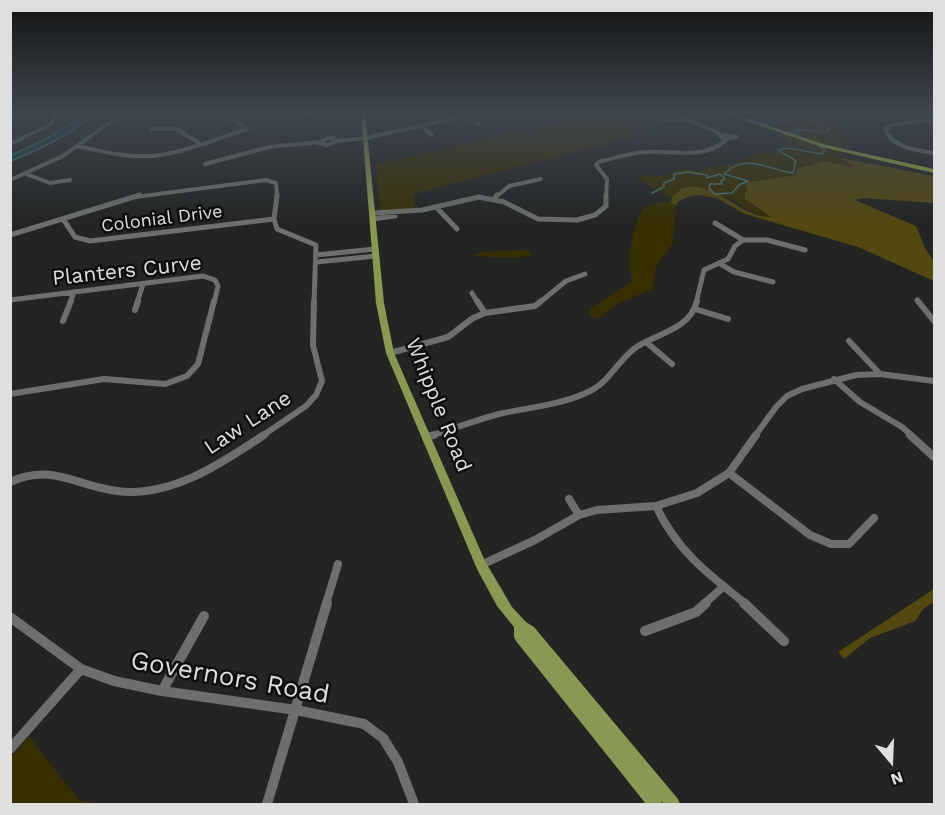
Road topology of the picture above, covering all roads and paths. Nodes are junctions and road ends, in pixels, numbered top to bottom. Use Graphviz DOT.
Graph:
graph roads {
  1 [pos="70,150"];
  2 [pos="103,150"];
  3 [pos="176,150"];
  4 [pos="258,150"];
  5 [pos="366,150"];
  6 [pos="706,150"];
  7 [pos="853,150"];
  8 [pos="856,151"];
  9 [pos="205,164"];
  10 [pos="934,165"];
  11 [pos="934,171"];
  12 [pos="26,174"];
  13 [pos="541,179"];
  14 [pos="10,180"];
  15 [pos="70,180"];
  16 [pos="494,199"];
  17 [pos="436,207"];
  18 [pos="373,216"];
  19 [pos="63,219"];
  20 [pos="274,219"];
  21 [pos="716,223"];
  22 [pos="457,229"];
  23 [pos="10,235"];
  24 [pos="743,240"];
  25 [pos="805,250"];
  26 [pos="375,253"];
  27 [pos="317,258"];
  28 [pos="719,263"];
  29 [pos="585,274"];
  30 [pos="773,282"];
  31 [pos="143,284"];
  32 [pos="74,292"];
  33 [pos="472,292"];
  34 [pos="10,300"];
  35 [pos="917,300"];
  36 [pos="695,309"];
  37 [pos="135,310"];
  38 [pos="485,313"];
  39 [pos="728,318"];
  40 [pos="63,321"];
  41 [pos="934,321"];
  42 [pos="849,341"];
  43 [pos="646,342"];
  44 [pos="390,353"];
  45 [pos="672,364"];
  46 [pos="880,374"];
  47 [pos="834,380"];
  48 [pos="934,381"];
  49 [pos="10,394"];
  50 [pos="427,436"];
  51 [pos="934,457"];
  52 [pos="729,473"];
  53 [pos="10,482"];
  54 [pos="569,499"];
  55 [pos="656,506"];
  56 [pos="579,515"];
  57 [pos="874,518"];
  58 [pos="338,564"];
  59 [pos="481,565"];
  60 [pos="724,586"];
  61 [pos="204,616"];
  62 [pos="10,617"];
  63 [pos="520,627"];
  64 [pos="645,631"];
  65 [pos="784,642"];
  66 [pos="81,669"];
  67 [pos="162,691"];
  68 [pos="296,710"];
  69 [pos="10,749"];
  70 [pos="267,804"];
  71 [pos="414,804"];
  72 [pos="655,804"];
  73 [pos="673,804"];
  1 -- 12 [label="street"];
  2 -- 3 [label="street"];
  4 -- 9 [label="street"];
  5 -- 18 [label="main road, Whipple Road"];
  6 -- 16 [label="street"];
  7 -- 8 [label="highway"];
  8 -- 10 [label="highway"];
  8 -- 11 [label="highway"];
  12 -- 14 [label="street"];
  12 -- 15 [label="street"];
  13 -- 16 [label="street"];
  16 -- 17 [label="street"];
  17 -- 18 [label="street"];
  17 -- 22 [label="street"];
  18 -- 26 [label="main road, Whipple Road"];
  19 -- 20 [label="street, Colonial Drive"];
  19 -- 20 [label="street"];
  19 -- 23 [label="street"];
  20 -- 27 [label="street"];
  21 -- 24 [label="street"];
  24 -- 25 [label="street"];
  24 -- 28 [label="street"];
  26 -- 27 [label="street"];
  26 -- 44 [label="main road, Whipple Road"];
  27 -- 53 [label="street, Law Lane"];
  28 -- 30 [label="street"];
  28 -- 36 [label="street"];
  29 -- 38 [label="street"];
  31 -- 32 [label="street, Planters Curve"];
  31 -- 37 [label="street"];
  31 -- 49 [label="street, Planters Curve"];
  32 -- 34 [label="street, Planters Curve"];
  32 -- 40 [label="street"];
  33 -- 38 [label="street"];
  35 -- 41 [label="street"];
  36 -- 39 [label="street"];
  36 -- 43 [label="street"];
  38 -- 44 [label="street"];
  42 -- 46 [label="street"];
  43 -- 45 [label="street"];
  43 -- 50 [label="street"];
  44 -- 50 [label="main road, Whipple Road"];
  46 -- 47 [label="street"];
  46 -- 48 [label="street"];
  47 -- 51 [label="street"];
  47 -- 52 [label="street"];
  50 -- 59 [label="main road, Whipple Road"];
  52 -- 55 [label="street"];
  52 -- 57 [label="street"];
  54 -- 56 [label="street"];
  55 -- 56 [label="street"];
  55 -- 60 [label="street"];
  56 -- 59 [label="street"];
  58 -- 68 [label="street"];
  59 -- 63 [label="main road, Whipple Road"];
  60 -- 64 [label="street"];
  60 -- 65 [label="street"];
  61 -- 67 [label="street"];
  62 -- 66 [label="street, Governors Road"];
  63 -- 72 [label="main road, Whipple Road"];
  63 -- 73 [label="main road, Whipple Road"];
  66 -- 67 [label="street, Governors Road"];
  66 -- 69 [label="street"];
  67 -- 68 [label="street, Governors Road"];
  68 -- 70 [label="street"];
  68 -- 71 [label="street, Governors Road"];
}
